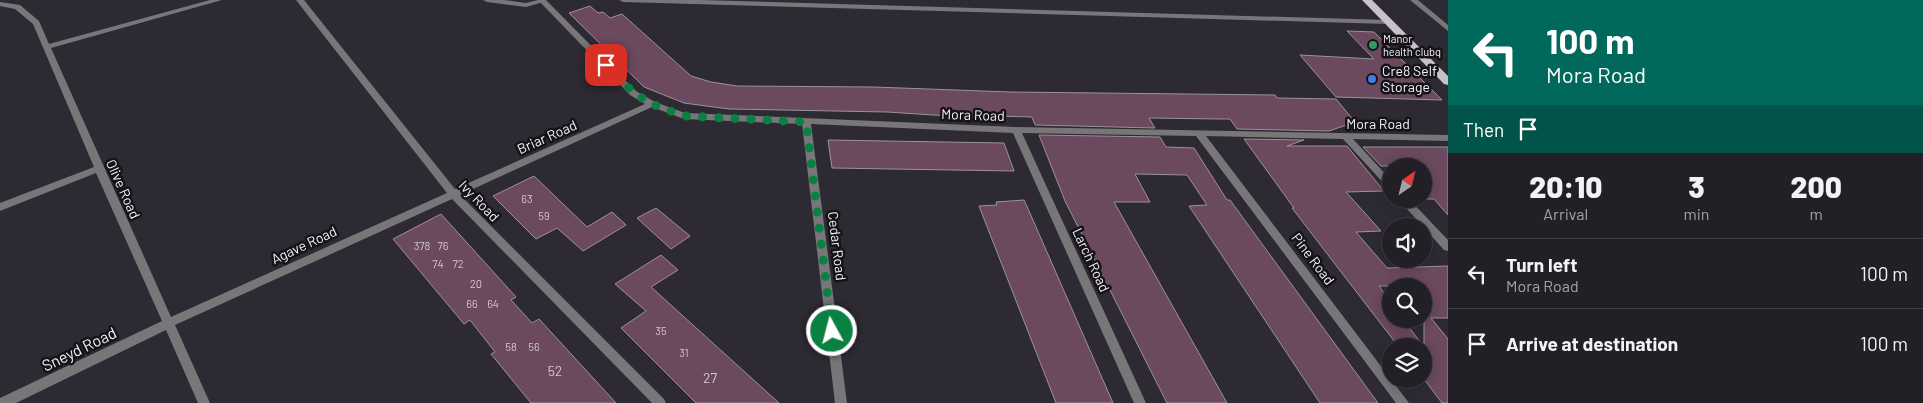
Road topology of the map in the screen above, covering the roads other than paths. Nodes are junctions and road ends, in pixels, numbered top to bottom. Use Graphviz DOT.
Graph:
graph roads {
  1 [pos="218,0"];
  2 [pos="300,0"];
  3 [pos="487,0"];
  4 [pos="557,0"];
  5 [pos="623,0"];
  6 [pos="1013,0"];
  7 [pos="1367,0"];
  8 [pos="1414,0"];
  9 [pos="544,1"];
  10 [pos="737,1"];
  11 [pos="869,3"];
  12 [pos="0,4"];
  13 [pos="1018,11"];
  14 [pos="1388,22"];
  15 [pos="1445,23"];
  16 [pos="1448,29"];
  17 [pos="46,47"];
  18 [pos="1448,82"];
  19 [pos="652,104"];
  20 [pos="806,122"];
  21 [pos="1016,130"];
  22 [pos="1200,134"];
  23 [pos="1347,138"];
  24 [pos="1448,138"];
  25 [pos="99,168"];
  26 [pos="1382,176"];
  27 [pos="453,194"];
  28 [pos="0,207"];
  29 [pos="1411,208"];
  30 [pos="1448,247"];
  31 [pos="169,323"];
  32 [pos="2,403"];
  33 [pos="204,403"];
  34 [pos="660,403"];
  35 [pos="841,403"];
  36 [pos="1140,403"];
  37 [pos="1402,403"];
  1 -- 17 [label="street"];
  2 -- 27 [label="street, Ivy Road"];
  3 -- 9 [label="street"];
  4 -- 9 [label="street"];
  5 -- 10 [label="street"];
  6 -- 13 [label="street"];
  7 -- 14 [label="main road"];
  8 -- 15 [label="street"];
  9 -- 19 [label="street, Mora Road"];
  10 -- 11 [label="street"];
  11 -- 13 [label="street"];
  12 -- 17 [label="street, Olive Road"];
  13 -- 14 [label="street"];
  14 -- 18 [label="main road"];
  15 -- 16 [label="street"];
  17 -- 25 [label="street, Olive Road"];
  19 -- 20 [label="street, Mora Road"];
  19 -- 27 [label="street, Briar Road"];
  20 -- 21 [label="street, Mora Road"];
  20 -- 35 [label="street, Cedar Road"];
  21 -- 22 [label="street, Mora Road"];
  21 -- 36 [label="street, Larch Road"];
  22 -- 23 [label="street, Mora Road"];
  22 -- 37 [label="street, Pine Road"];
  23 -- 24 [label="street, Mora Road"];
  23 -- 26 [label="street"];
  25 -- 28 [label="street"];
  25 -- 31 [label="street, Olive Road"];
  27 -- 31 [label="street, Agave Road"];
  27 -- 34 [label="street, Ivy Road"];
  29 -- 30 [label="street"];
  31 -- 32 [label="street, Sneyd Road"];
  31 -- 33 [label="street, Olive Road"];
}
